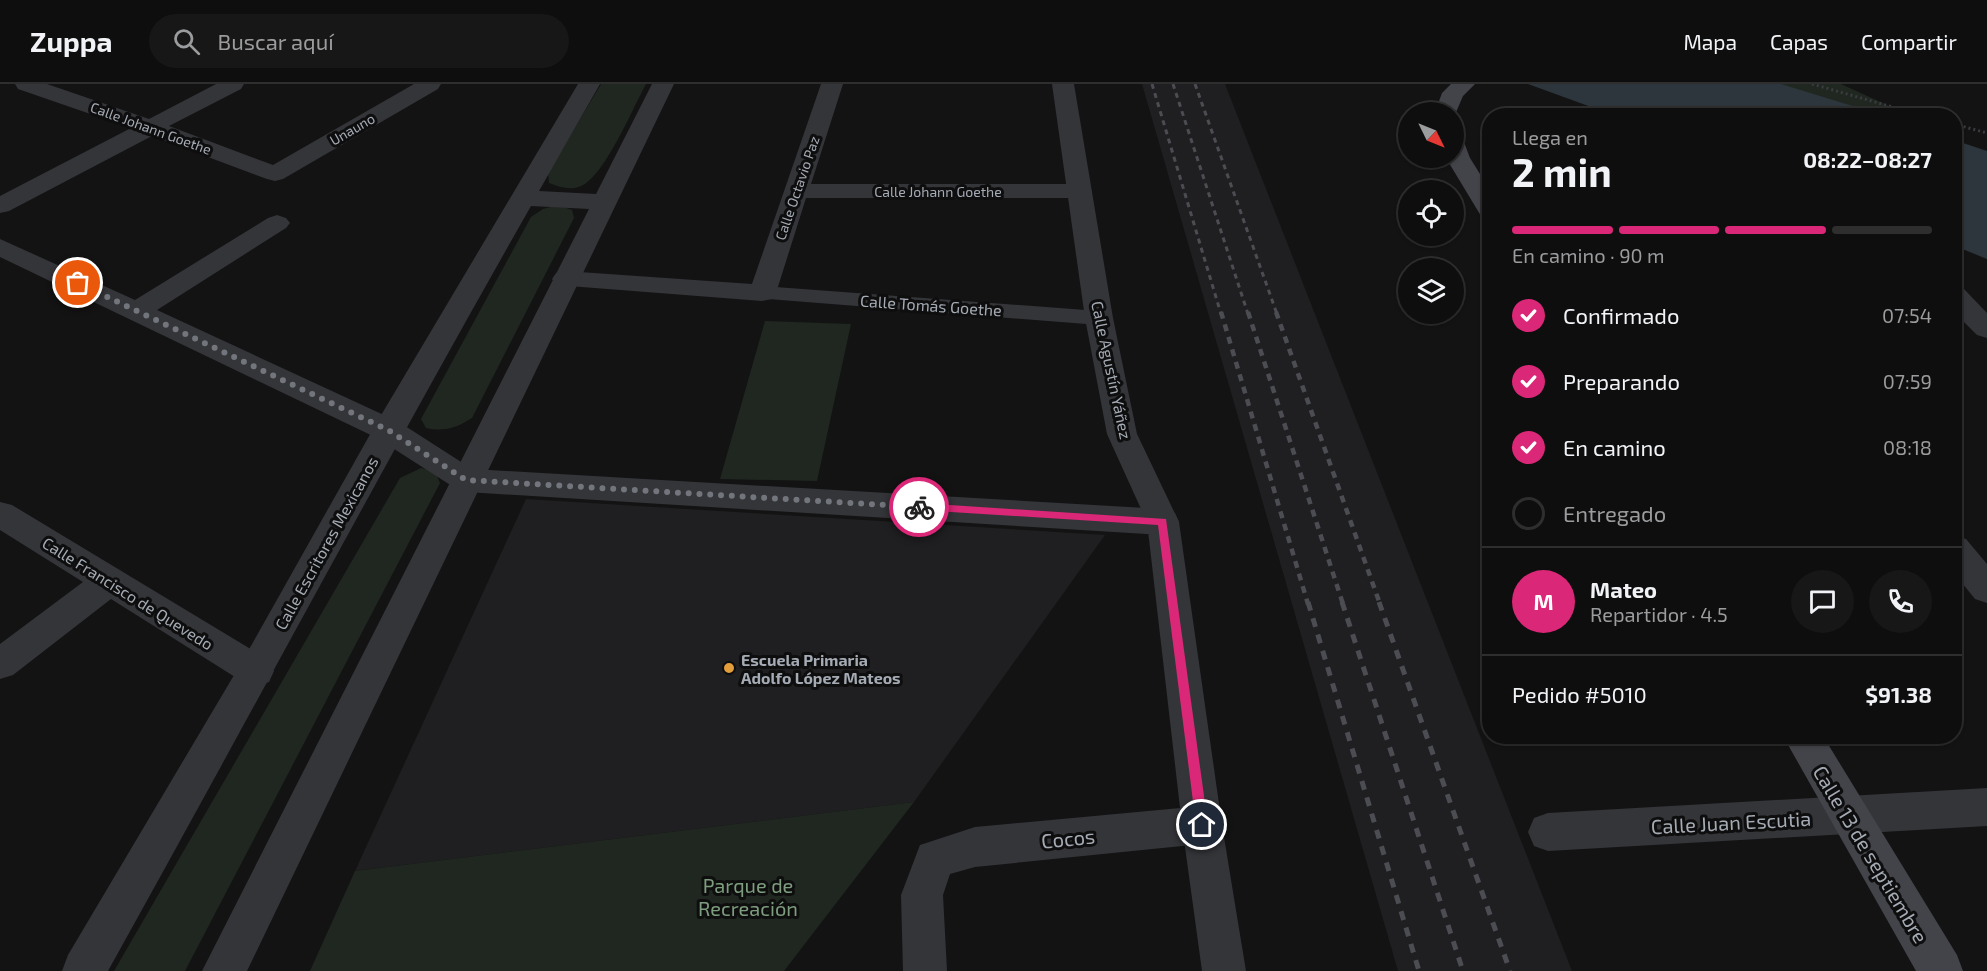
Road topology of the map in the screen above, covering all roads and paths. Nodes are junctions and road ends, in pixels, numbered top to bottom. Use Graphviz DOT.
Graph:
graph roads {
  1 [pos="233,84"];
  2 [pos="430,84"];
  3 [pos="589,84"];
  4 [pos="663,84"];
  5 [pos="832,84"];
  6 [pos="1063,84"];
  7 [pos="1464,84"];
  8 [pos="1812,84"];
  9 [pos="32,85"];
  10 [pos="1450,102"];
  11 [pos="1896,108"];
  12 [pos="1962,126"];
  13 [pos="150,127"];
  14 [pos="1987,133"];
  15 [pos="1464,168"];
  16 [pos="275,174"];
  17 [pos="796,191"];
  18 [pos="1080,191"];
  19 [pos="522,198"];
  20 [pos="1482,198"];
  21 [pos="604,202"];
  22 [pos="0,206"];
  23 [pos="277,223"];
  24 [pos="0,247"];
  25 [pos="565,279"];
  26 [pos="762,292"];
  27 [pos="1962,303"];
  28 [pos="136,311"];
  29 [pos="1099,318"];
  30 [pos="1987,329"];
  31 [pos="388,430"];
  32 [pos="466,480"];
  33 [pos="0,514"];
  34 [pos="1163,522"];
  35 [pos="1962,558"];
  36 [pos="109,582"];
  37 [pos="1987,589"];
  38 [pos="0,664"];
  39 [pos="256,671"];
  40 [pos="1807,744"];
  41 [pos="1987,807"];
  42 [pos="1848,815"];
  43 [pos="1202,825"];
  44 [pos="1548,832"];
  45 [pos="84,971"];
  46 [pos="224,971"];
  47 [pos="925,971"];
  48 [pos="1224,971"];
  49 [pos="1941,971"];
  1 -- 13 [label="street"];
  2 -- 16 [label="street, Unauno"];
  3 -- 19 [label="street, Calle Escritores Mexicanos"];
  4 -- 21 [label="street"];
  5 -- 17 [label="street, Calle Octavio Paz"];
  6 -- 18 [label="street, Calle Agustín Yáñez"];
  7 -- 10 [label="main road"];
  8 -- 11 [label="path"];
  9 -- 13 [label="street, Calle Johann Goethe"];
  12 -- 14 [label="path"];
  13 -- 16 [label="street, Calle Johann Goethe"];
  13 -- 22 [label="street"];
  15 -- 20 [label="main road"];
  17 -- 18 [label="street, Calle Johann Goethe"];
  17 -- 26 [label="street, Calle Octavio Paz"];
  18 -- 29 [label="street, Calle Agustín Yáñez"];
  19 -- 21 [label="street"];
  19 -- 31 [label="street, Calle Escritores Mexicanos"];
  21 -- 25 [label="street"];
  23 -- 28 [label="street"];
  24 -- 28 [label="street"];
  25 -- 26 [label="street"];
  25 -- 32 [label="street"];
  26 -- 29 [label="street, Calle Tomás Goethe"];
  27 -- 30 [label="street"];
  28 -- 31 [label="street"];
  29 -- 34 [label="street, Calle Agustín Yáñez"];
  31 -- 32 [label="street"];
  31 -- 39 [label="street, Calle Escritores Mexicanos"];
  32 -- 34 [label="street"];
  32 -- 46 [label="street"];
  33 -- 36 [label="street, Calle Francisco de Quevedo"];
  34 -- 43 [label="street, Calle Agustín Yáñez"];
  35 -- 37 [label="street"];
  36 -- 38 [label="street"];
  36 -- 39 [label="street, Calle Francisco de Quevedo"];
  39 -- 45 [label="street, Calle Escritores Mexicanos"];
  40 -- 42 [label="main road, Calle 13 de septiembre"];
  41 -- 42 [label="street, Calle Juan Escutia"];
  42 -- 44 [label="street, Calle Juan Escutia"];
  42 -- 49 [label="main road, Calle 13 de septiembre"];
  43 -- 47 [label="street, Cocos"];
  43 -- 48 [label="street, Calle Agustín Yáñez"];
}
